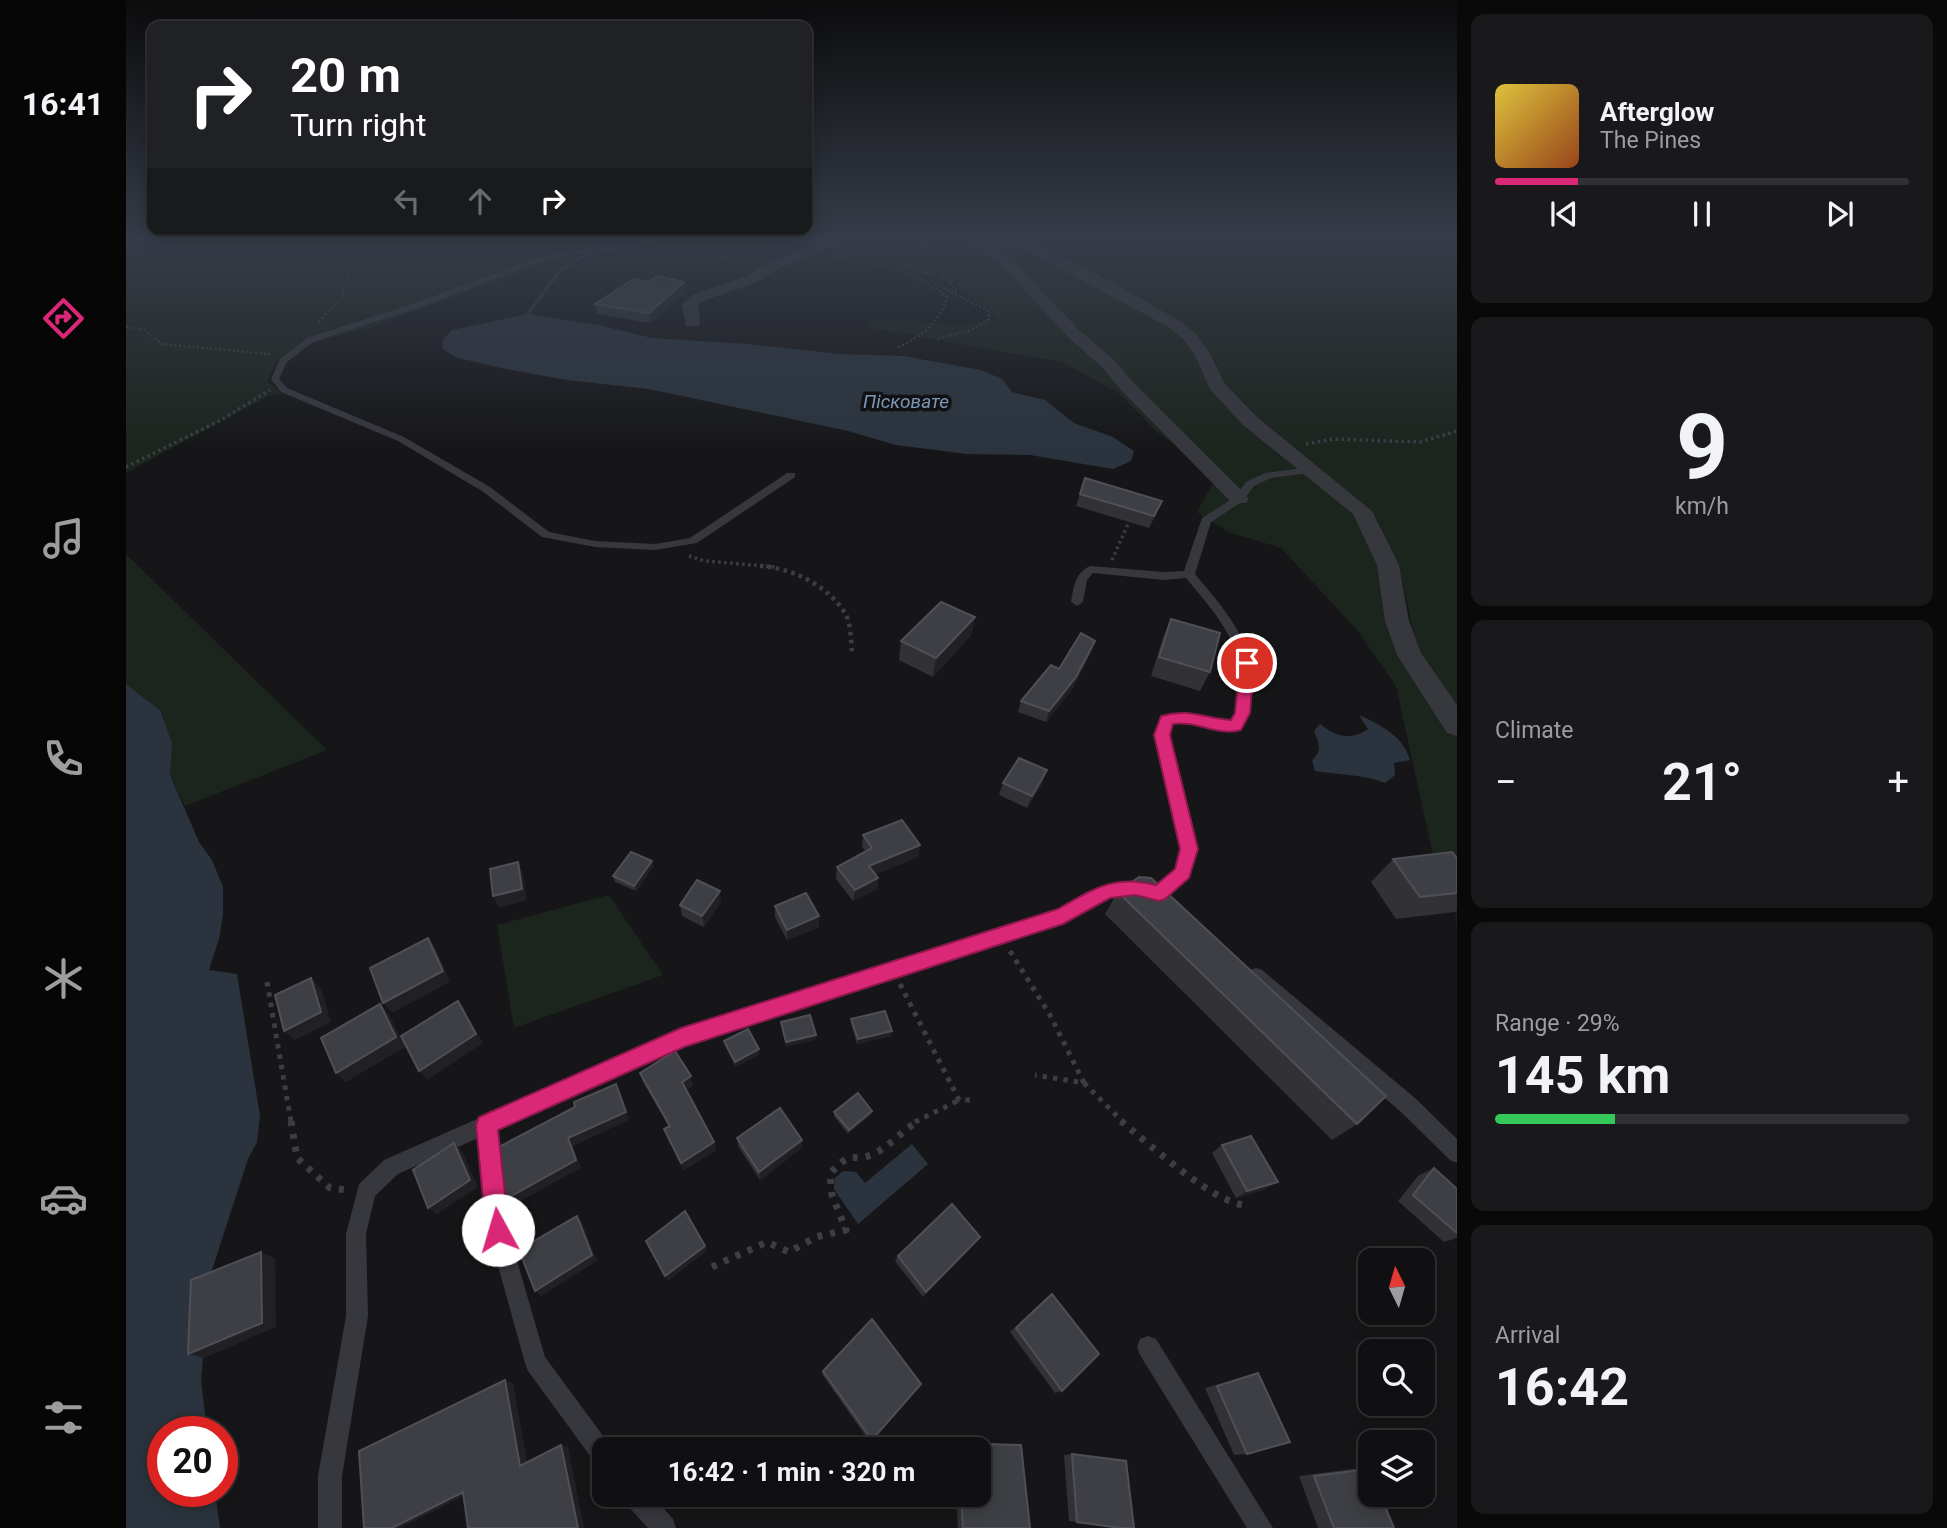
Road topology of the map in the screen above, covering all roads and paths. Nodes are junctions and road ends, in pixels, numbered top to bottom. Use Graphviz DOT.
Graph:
graph roads {
  1 [pos="331,308"];
  2 [pos="408,308"];
  3 [pos="690,308"];
  4 [pos="945,308"];
  5 [pos="983,308"];
  6 [pos="1050,308"];
  7 [pos="1145,308"];
  8 [pos="692,323"];
  9 [pos="126,327"];
  10 [pos="937,339"];
  11 [pos="310,340"];
  12 [pos="897,348"];
  13 [pos="299,349"];
  14 [pos="280,385"];
  15 [pos="1457,431"];
  16 [pos="1284,449"];
  17 [pos="126,467"];
  18 [pos="1312,470"];
  19 [pos="791,475"];
  20 [pos="1239,499"];
  21 [pos="1129,522"];
  22 [pos="655,547"];
  23 [pos="1108,569"];
  24 [pos="1189,574"];
  25 [pos="1077,602"];
  26 [pos="852,652"];
  27 [pos="1457,726"];
  28 [pos="1001,936"];
  29 [pos="1242,964"];
  30 [pos="893,970"];
  31 [pos="267,982"];
  32 [pos="1035,1075"];
  33 [pos="1084,1083"];
  34 [pos="959,1100"];
  35 [pos="971,1100"];
  36 [pos="486,1125"];
  37 [pos="1457,1153"];
  38 [pos="366,1192"];
  39 [pos="1249,1205"];
  40 [pos="712,1267"];
  41 [pos="1148,1347"];
  42 [pos="592,1439"];
  43 [pos="645,1507"];
  44 [pos="331,1528"];
  45 [pos="664,1528"];
  46 [pos="1261,1528"];
  1 -- 11 [label="path"];
  2 -- 11 [label="lane"];
  3 -- 8 [label="street"];
  4 -- 12 [label="path"];
  5 -- 10 [label="path"];
  6 -- 20 [label="street"];
  7 -- 16 [label="street"];
  9 -- 13 [label="path"];
  11 -- 13 [label="lane"];
  13 -- 14 [label="lane"];
  14 -- 17 [label="path"];
  14 -- 22 [label="lane"];
  15 -- 16 [label="path"];
  16 -- 18 [label="street"];
  18 -- 20 [label="lane"];
  18 -- 27 [label="street"];
  19 -- 22 [label="lane"];
  20 -- 24 [label="lane"];
  21 -- 23 [label="path"];
  22 -- 26 [label="path"];
  23 -- 24 [label="lane"];
  23 -- 25 [label="lane"];
  24 -- 28 [label="lane"];
  28 -- 30 [label="lane"];
  28 -- 33 [label="path"];
  29 -- 37 [label="lane"];
  30 -- 34 [label="path"];
  30 -- 36 [label="lane"];
  31 -- 38 [label="path"];
  32 -- 33 [label="path"];
  33 -- 39 [label="path"];
  34 -- 35 [label="path"];
  34 -- 40 [label="path"];
  36 -- 38 [label="lane"];
  36 -- 42 [label="lane"];
  38 -- 44 [label="lane"];
  41 -- 46 [label="lane"];
  43 -- 45 [label="lane"];
}
